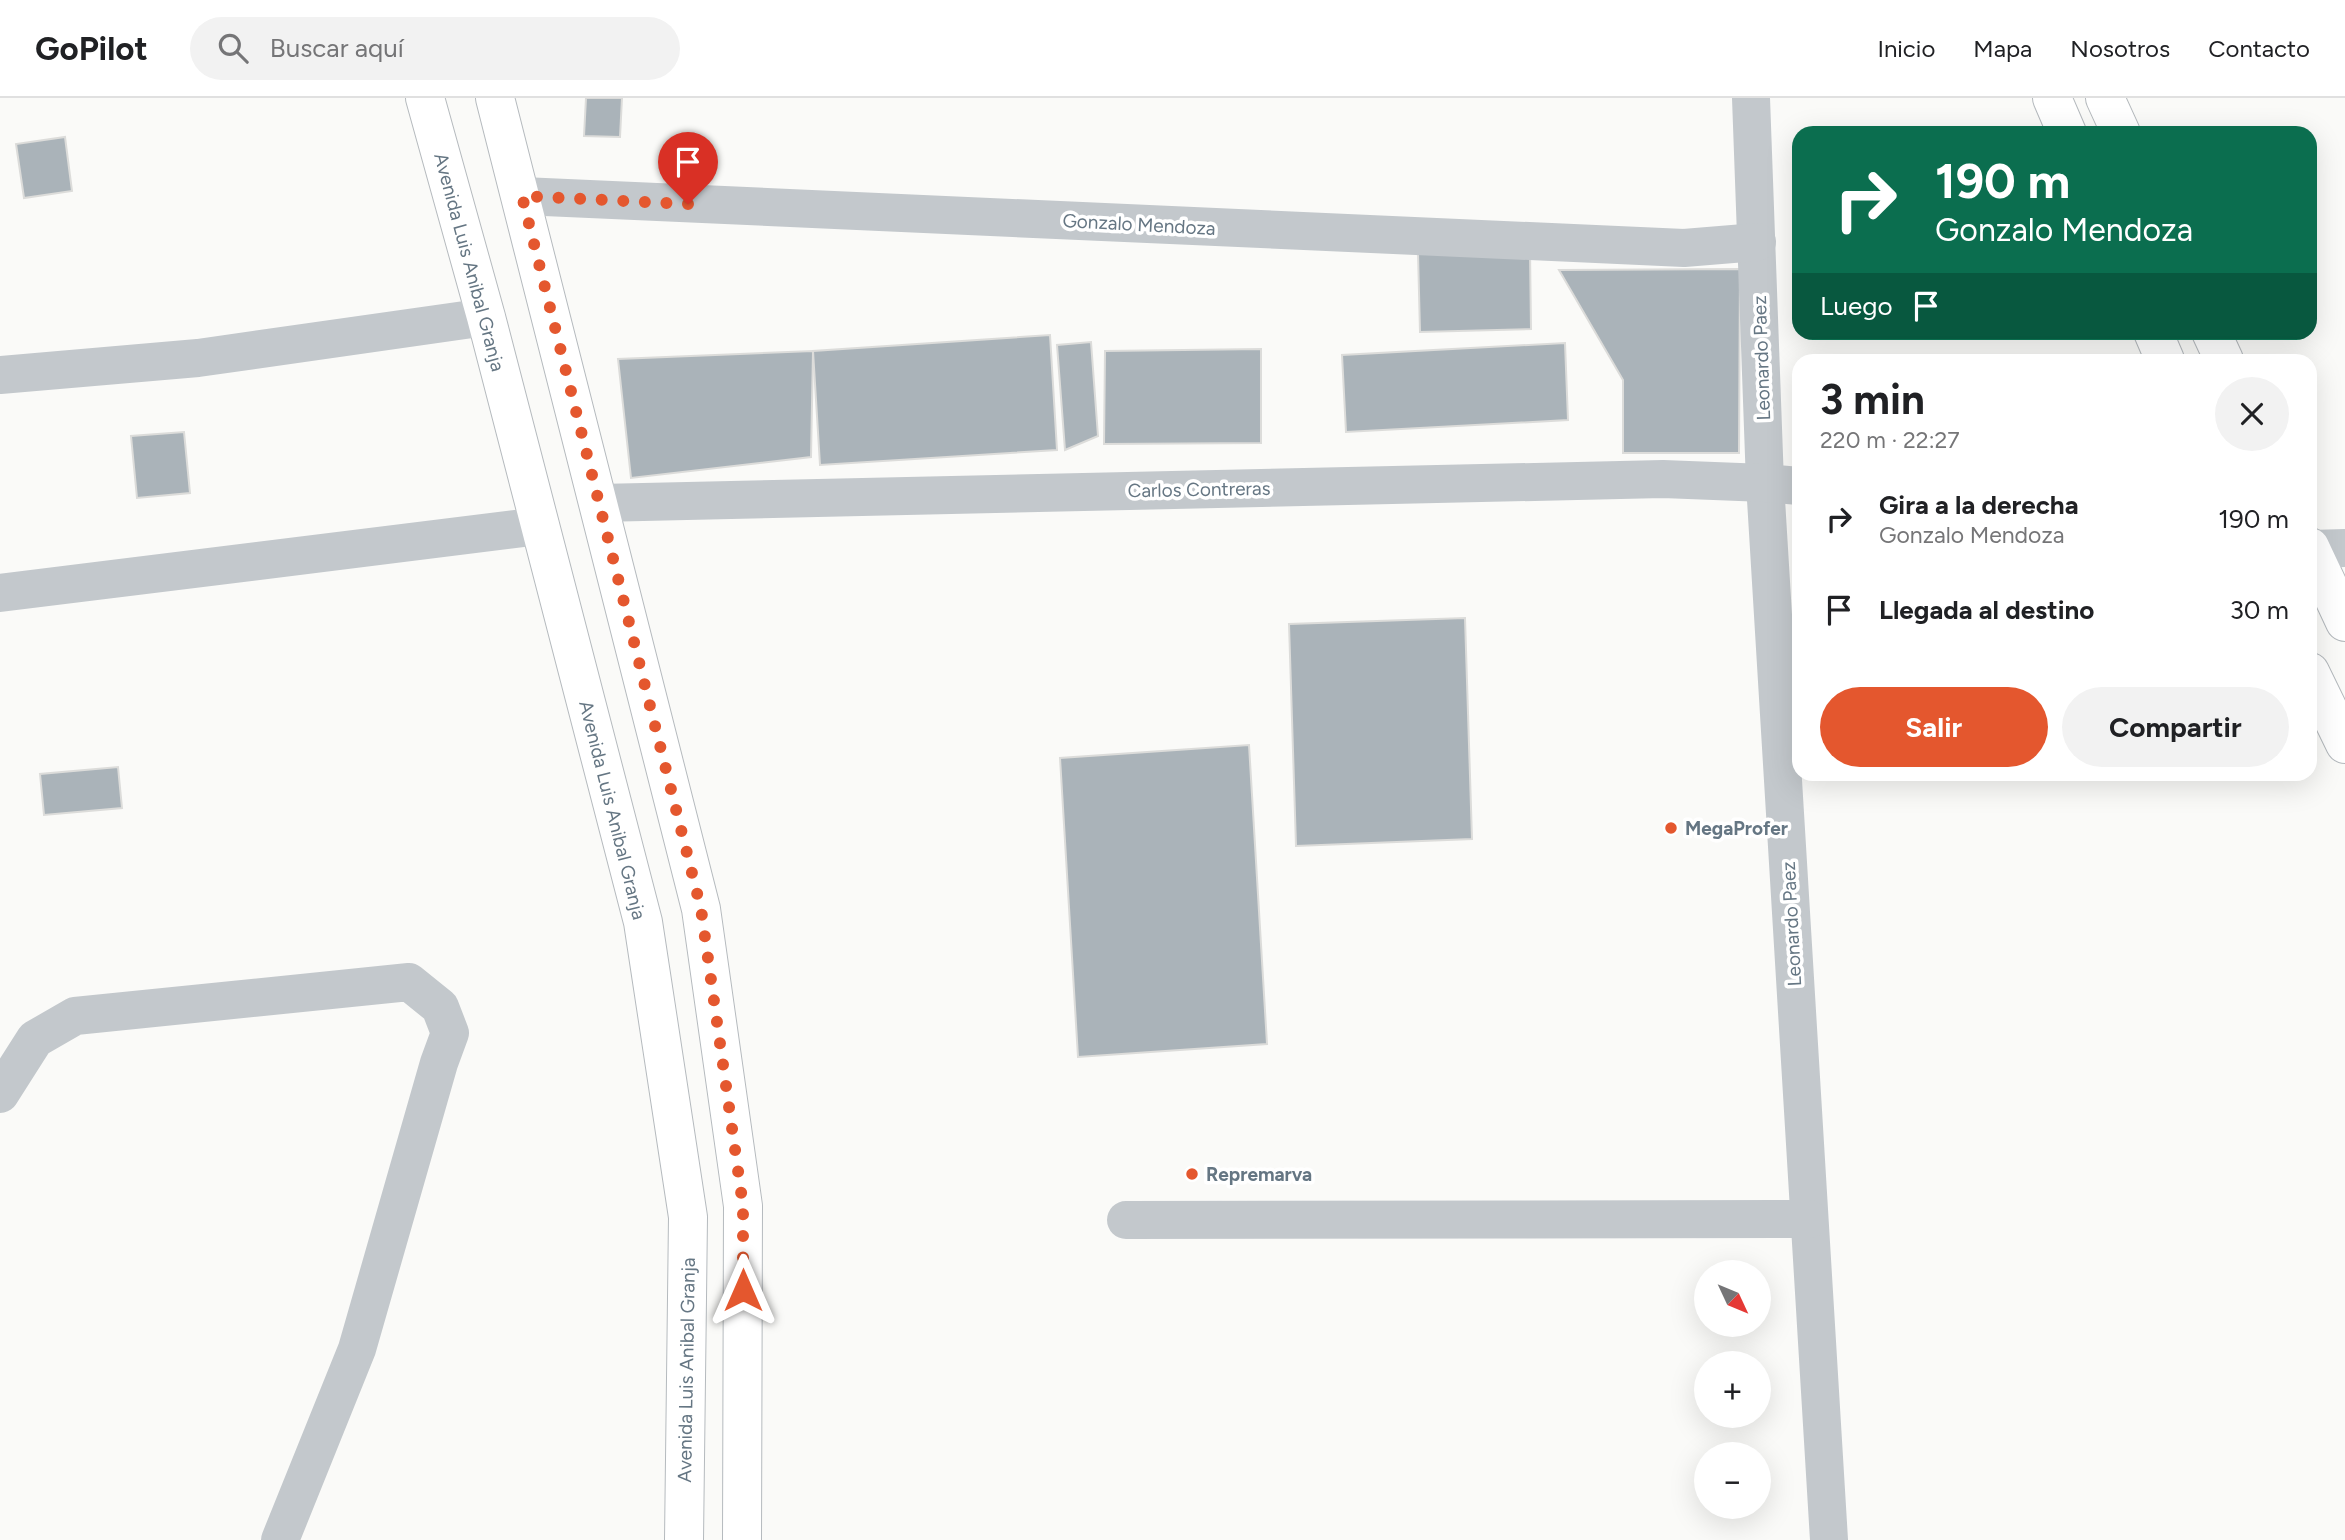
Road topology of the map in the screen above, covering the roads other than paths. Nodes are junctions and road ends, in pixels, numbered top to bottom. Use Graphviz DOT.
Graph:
graph roads {
  1 [pos="425,98"];
  2 [pos="495,98"];
  3 [pos="1751,98"];
  4 [pos="2052,98"];
  5 [pos="2105,98"];
  6 [pos="2064,126"];
  7 [pos="2118,126"];
  8 [pos="522,196"];
  9 [pos="1757,242"];
  10 [pos="486,317"];
  11 [pos="0,375"];
  12 [pos="1782,484"];
  13 [pos="599,503"];
  14 [pos="540,526"];
  15 [pos="2317,548"];
  16 [pos="2345,548"];
  17 [pos="2317,563"];
  18 [pos="0,593"];
  19 [pos="2345,622"];
  20 [pos="2317,686"];
  21 [pos="2345,744"];
  22 [pos="1792,756"];
  23 [pos="1793,781"];
  24 [pos="0,1094"];
  25 [pos="1809,1219"];
  26 [pos="1126,1220"];
  27 [pos="280,1540"];
  28 [pos="684,1540"];
  29 [pos="742,1540"];
  30 [pos="1829,1540"];
  1 -- 10 [label="main road, Avenida Luis Anibal Granja"];
  2 -- 8 [label="main road"];
  3 -- 9 [label="street, Leonardo Paez"];
  4 -- 6 [label="main road"];
  5 -- 7 [label="main road"];
  8 -- 9 [label="street, Gonzalo Mendoza"];
  8 -- 13 [label="main road"];
  9 -- 12 [label="street, Leonardo Paez"];
  10 -- 11 [label="street"];
  10 -- 14 [label="main road, Avenida Luis Anibal Granja"];
  12 -- 13 [label="street, Carlos Contreras"];
  12 -- 22 [label="street, Leonardo Paez"];
  13 -- 29 [label="main road"];
  14 -- 18 [label="street"];
  14 -- 28 [label="main road, Avenida Luis Anibal Granja"];
  15 -- 16 [label="street"];
  17 -- 19 [label="main road"];
  20 -- 21 [label="main road"];
  23 -- 25 [label="street, Leonardo Paez"];
  24 -- 27 [label="street"];
  25 -- 26 [label="street"];
  25 -- 30 [label="street, Leonardo Paez"];
}
